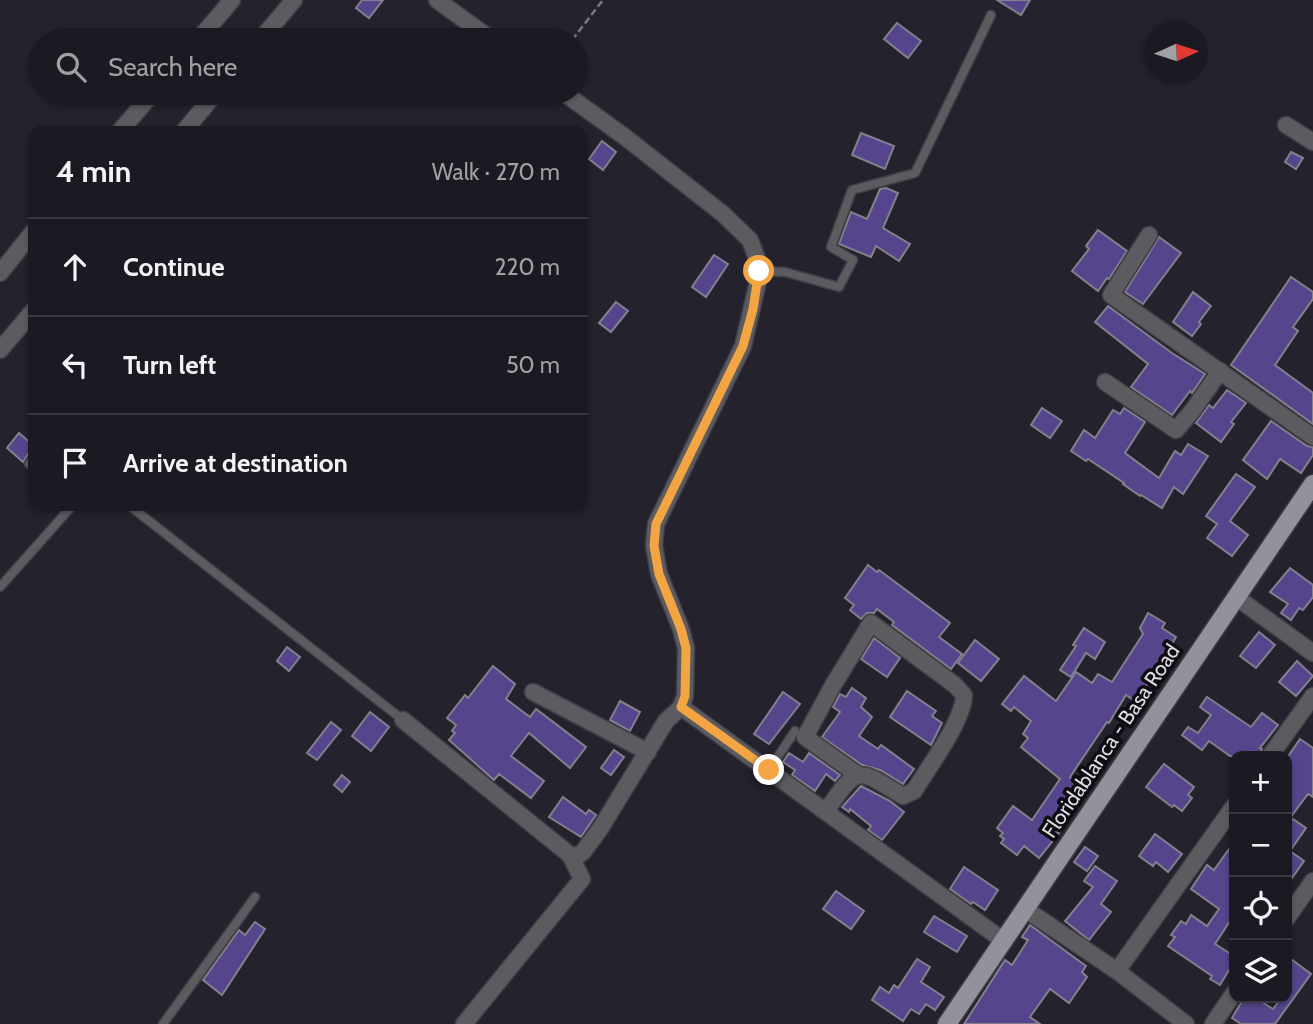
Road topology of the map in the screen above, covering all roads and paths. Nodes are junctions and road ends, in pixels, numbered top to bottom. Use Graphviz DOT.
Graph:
graph roads {
  1 [pos="232,0"];
  2 [pos="294,0"];
  3 [pos="437,0"];
  4 [pos="603,0"];
  5 [pos="991,15"];
  6 [pos="208,28"];
  7 [pos="270,28"];
  8 [pos="476,28"];
  9 [pos="581,28"];
  10 [pos="143,105"];
  11 [pos="206,105"];
  12 [pos="581,105"];
  13 [pos="1286,125"];
  14 [pos="124,126"];
  15 [pos="188,126"];
  16 [pos="1313,142"];
  17 [pos="1149,235"];
  18 [pos="28,238"];
  19 [pos="759,271"];
  20 [pos="0,273"];
  21 [pos="28,317"];
  22 [pos="0,350"];
  23 [pos="1220,371"];
  24 [pos="1105,382"];
  25 [pos="1313,437"];
  26 [pos="1313,484"];
  27 [pos="68,511"];
  28 [pos="136,511"];
  29 [pos="0,587"];
  30 [pos="1236,597"];
  31 [pos="1313,653"];
  32 [pos="533,692"];
  33 [pos="1313,696"];
  34 [pos="681,707"];
  35 [pos="403,720"];
  36 [pos="795,730"];
  37 [pos="1274,751"];
  38 [pos="648,752"];
  39 [pos="769,770"];
  40 [pos="858,775"];
  41 [pos="826,811"];
  42 [pos="1229,813"];
  43 [pos="570,855"];
  44 [pos="1313,881"];
  45 [pos="254,897"];
  46 [pos="1025,909"];
  47 [pos="1292,911"];
  48 [pos="1004,940"];
  49 [pos="1117,971"];
  50 [pos="1229,1000"];
  51 [pos="163,1024"];
  52 [pos="464,1024"];
  53 [pos="947,1024"];
  54 [pos="1186,1024"];
  55 [pos="1213,1024"];
  1 -- 6 [label="street"];
  2 -- 7 [label="street"];
  3 -- 8 [label="street"];
  4 -- 9 [label="path"];
  5 -- 19 [label="lane"];
  10 -- 14 [label="street"];
  11 -- 15 [label="street"];
  12 -- 19 [label="street"];
  13 -- 16 [label="street"];
  17 -- 23 [label="street"];
  18 -- 20 [label="street"];
  19 -- 34 [label="street"];
  21 -- 22 [label="street"];
  23 -- 24 [label="street"];
  23 -- 25 [label="street"];
  26 -- 30 [label="main road, Floridablanca - Basa Road"];
  27 -- 29 [label="lane"];
  28 -- 35 [label="lane"];
  30 -- 31 [label="street"];
  30 -- 46 [label="main road, Floridablanca - Basa Road"];
  32 -- 38 [label="street"];
  33 -- 37 [label="street"];
  34 -- 38 [label="street"];
  34 -- 39 [label="street"];
  35 -- 43 [label="street"];
  36 -- 39 [label="lane"];
  38 -- 43 [label="street"];
  39 -- 41 [label="street"];
  40 -- 40 [label="street"];
  40 -- 41 [label="street"];
  41 -- 48 [label="street"];
  42 -- 49 [label="street"];
  43 -- 52 [label="street"];
  44 -- 47 [label="street"];
  45 -- 51 [label="lane"];
  46 -- 48 [label="main road, Floridablanca - Basa Road"];
  46 -- 49 [label="street"];
  48 -- 53 [label="main road, Floridablanca - Basa Road"];
  49 -- 54 [label="street"];
  50 -- 55 [label="street"];
}
